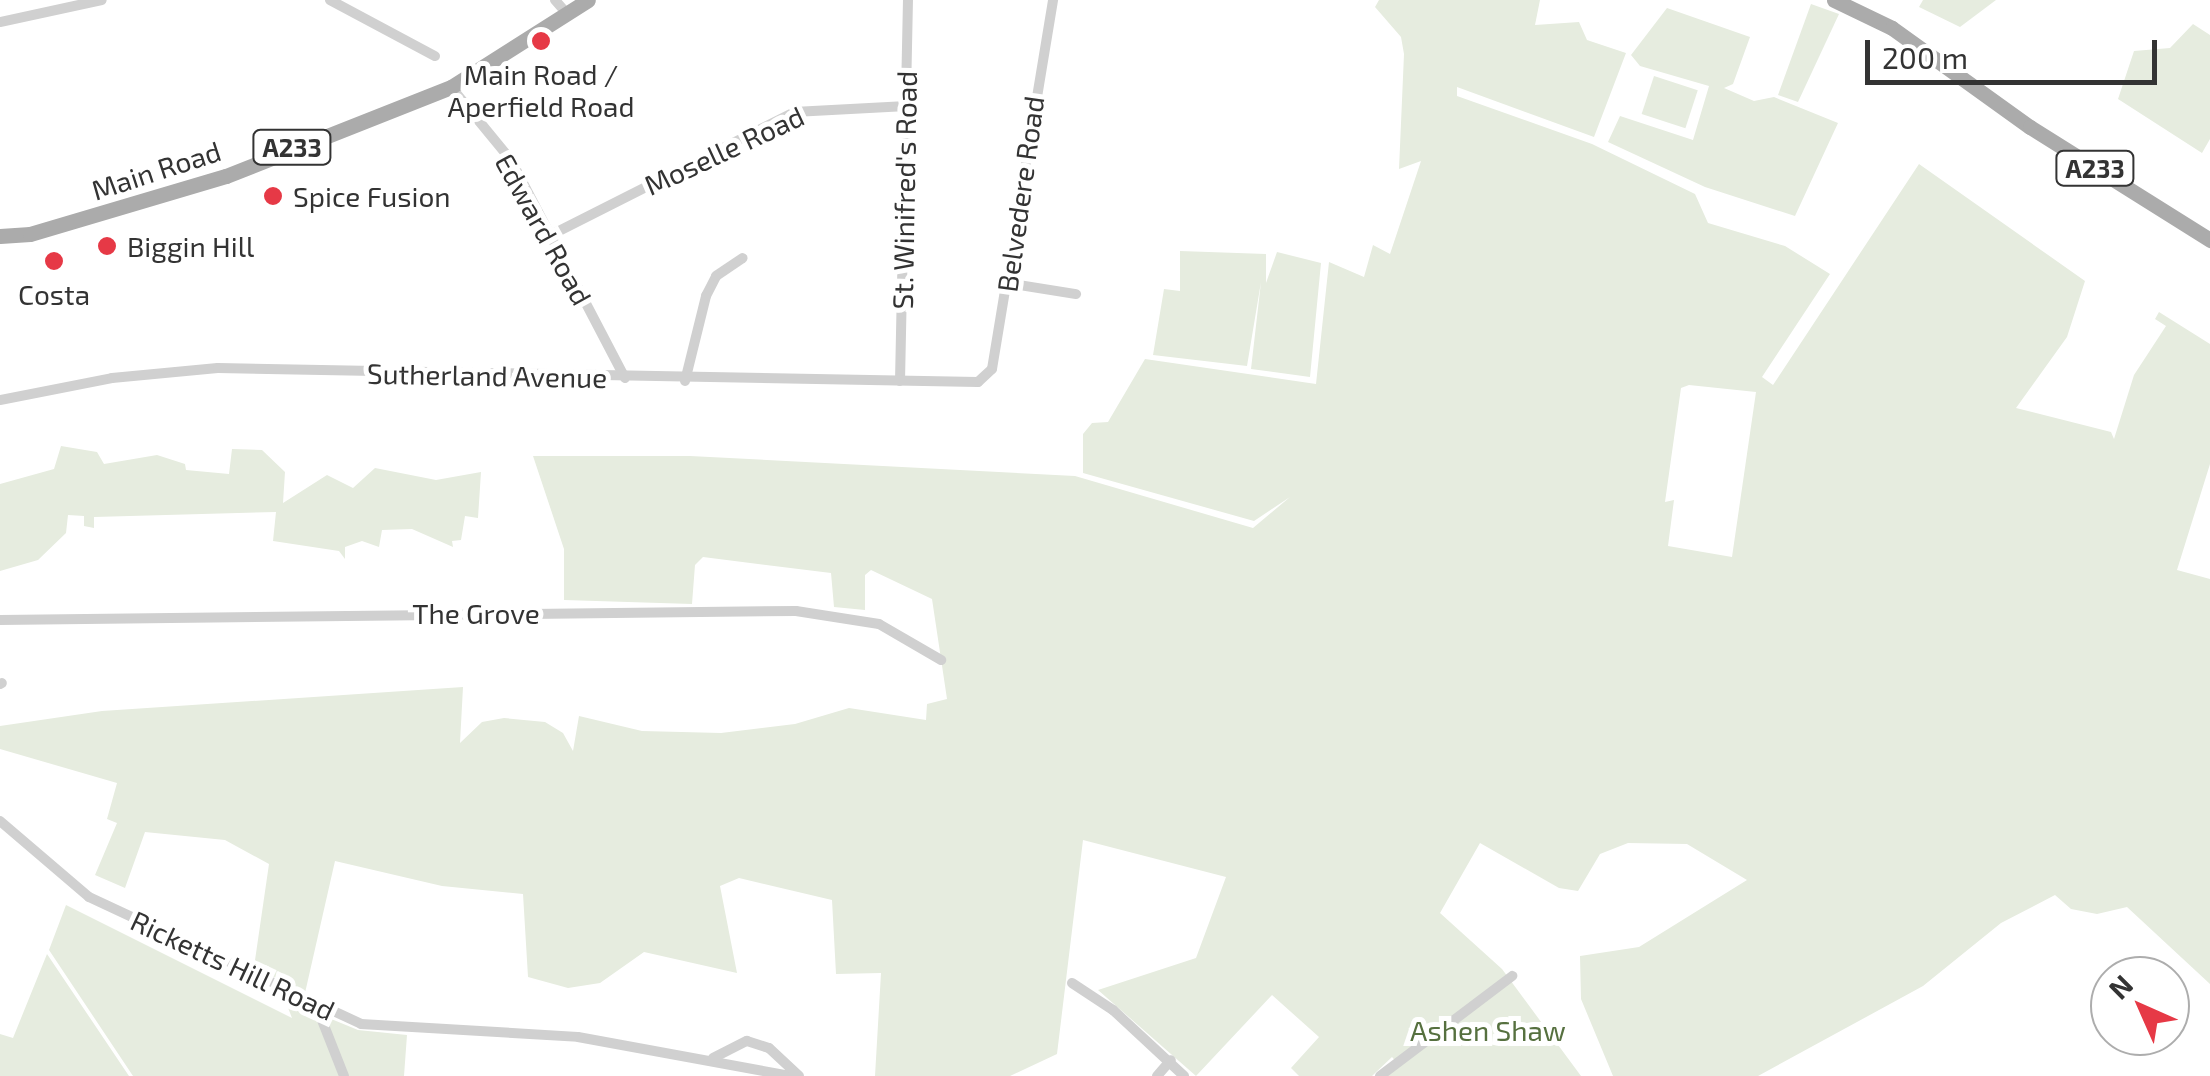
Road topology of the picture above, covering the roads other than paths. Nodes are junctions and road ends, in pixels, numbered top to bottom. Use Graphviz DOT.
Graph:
graph roads {
  1 [pos="102,0"];
  2 [pos="330,0"];
  3 [pos="555,0"];
  4 [pos="588,0"];
  5 [pos="908,0"];
  6 [pos="1053,0"];
  7 [pos="1834,0"];
  8 [pos="567,14"];
  9 [pos="0,22"];
  10 [pos="435,56"];
  11 [pos="451,88"];
  12 [pos="906,106"];
  13 [pos="551,234"];
  14 [pos="0,236"];
  15 [pos="2210,240"];
  16 [pos="743,258"];
  17 [pos="1007,283"];
  18 [pos="1076,294"];
  19 [pos="625,378"];
  20 [pos="685,381"];
  21 [pos="900,381"];
  22 [pos="978,382"];
  23 [pos="0,400"];
  24 [pos="0,620"];
  25 [pos="941,660"];
  26 [pos="0,821"];
  27 [pos="1512,976"];
  28 [pos="1072,983"];
  29 [pos="318,1010"];
  30 [pos="713,1058"];
  31 [pos="1171,1060"];
  32 [pos="344,1076"];
  33 [pos="791,1076"];
  34 [pos="799,1076"];
  35 [pos="1157,1076"];
  36 [pos="1184,1076"];
  37 [pos="1380,1076"];
  1 -- 9 [label="street"];
  2 -- 10 [label="street"];
  3 -- 8 [label="street"];
  4 -- 8 [label="main road, Main Road / A233"];
  5 -- 12 [label="street, St. Winifred's Road"];
  6 -- 17 [label="street, Belvedere Road"];
  7 -- 15 [label="main road, A233"];
  8 -- 11 [label="main road, Main Road / A233"];
  11 -- 13 [label="street, Edward Road"];
  11 -- 14 [label="main road, Main Road / A233"];
  12 -- 13 [label="street, Moselle Road"];
  12 -- 21 [label="street, St. Winifred's Road"];
  13 -- 19 [label="street, Edward Road"];
  16 -- 20 [label="street"];
  17 -- 18 [label="street"];
  17 -- 22 [label="street, Belvedere Road"];
  19 -- 20 [label="street, Sutherland Avenue"];
  19 -- 23 [label="street, Sutherland Avenue"];
  20 -- 21 [label="street, Sutherland Avenue"];
  21 -- 22 [label="street, Sutherland Avenue"];
  24 -- 25 [label="street, The Grove"];
  26 -- 29 [label="street, Ricketts Hill Road"];
  27 -- 37 [label="street"];
  28 -- 31 [label="street"];
  29 -- 30 [label="street, Ricketts Hill Road"];
  29 -- 32 [label="street"];
  30 -- 33 [label="street, Ricketts Hill Road"];
  30 -- 34 [label="street"];
  31 -- 35 [label="street"];
  31 -- 36 [label="street"];
}
